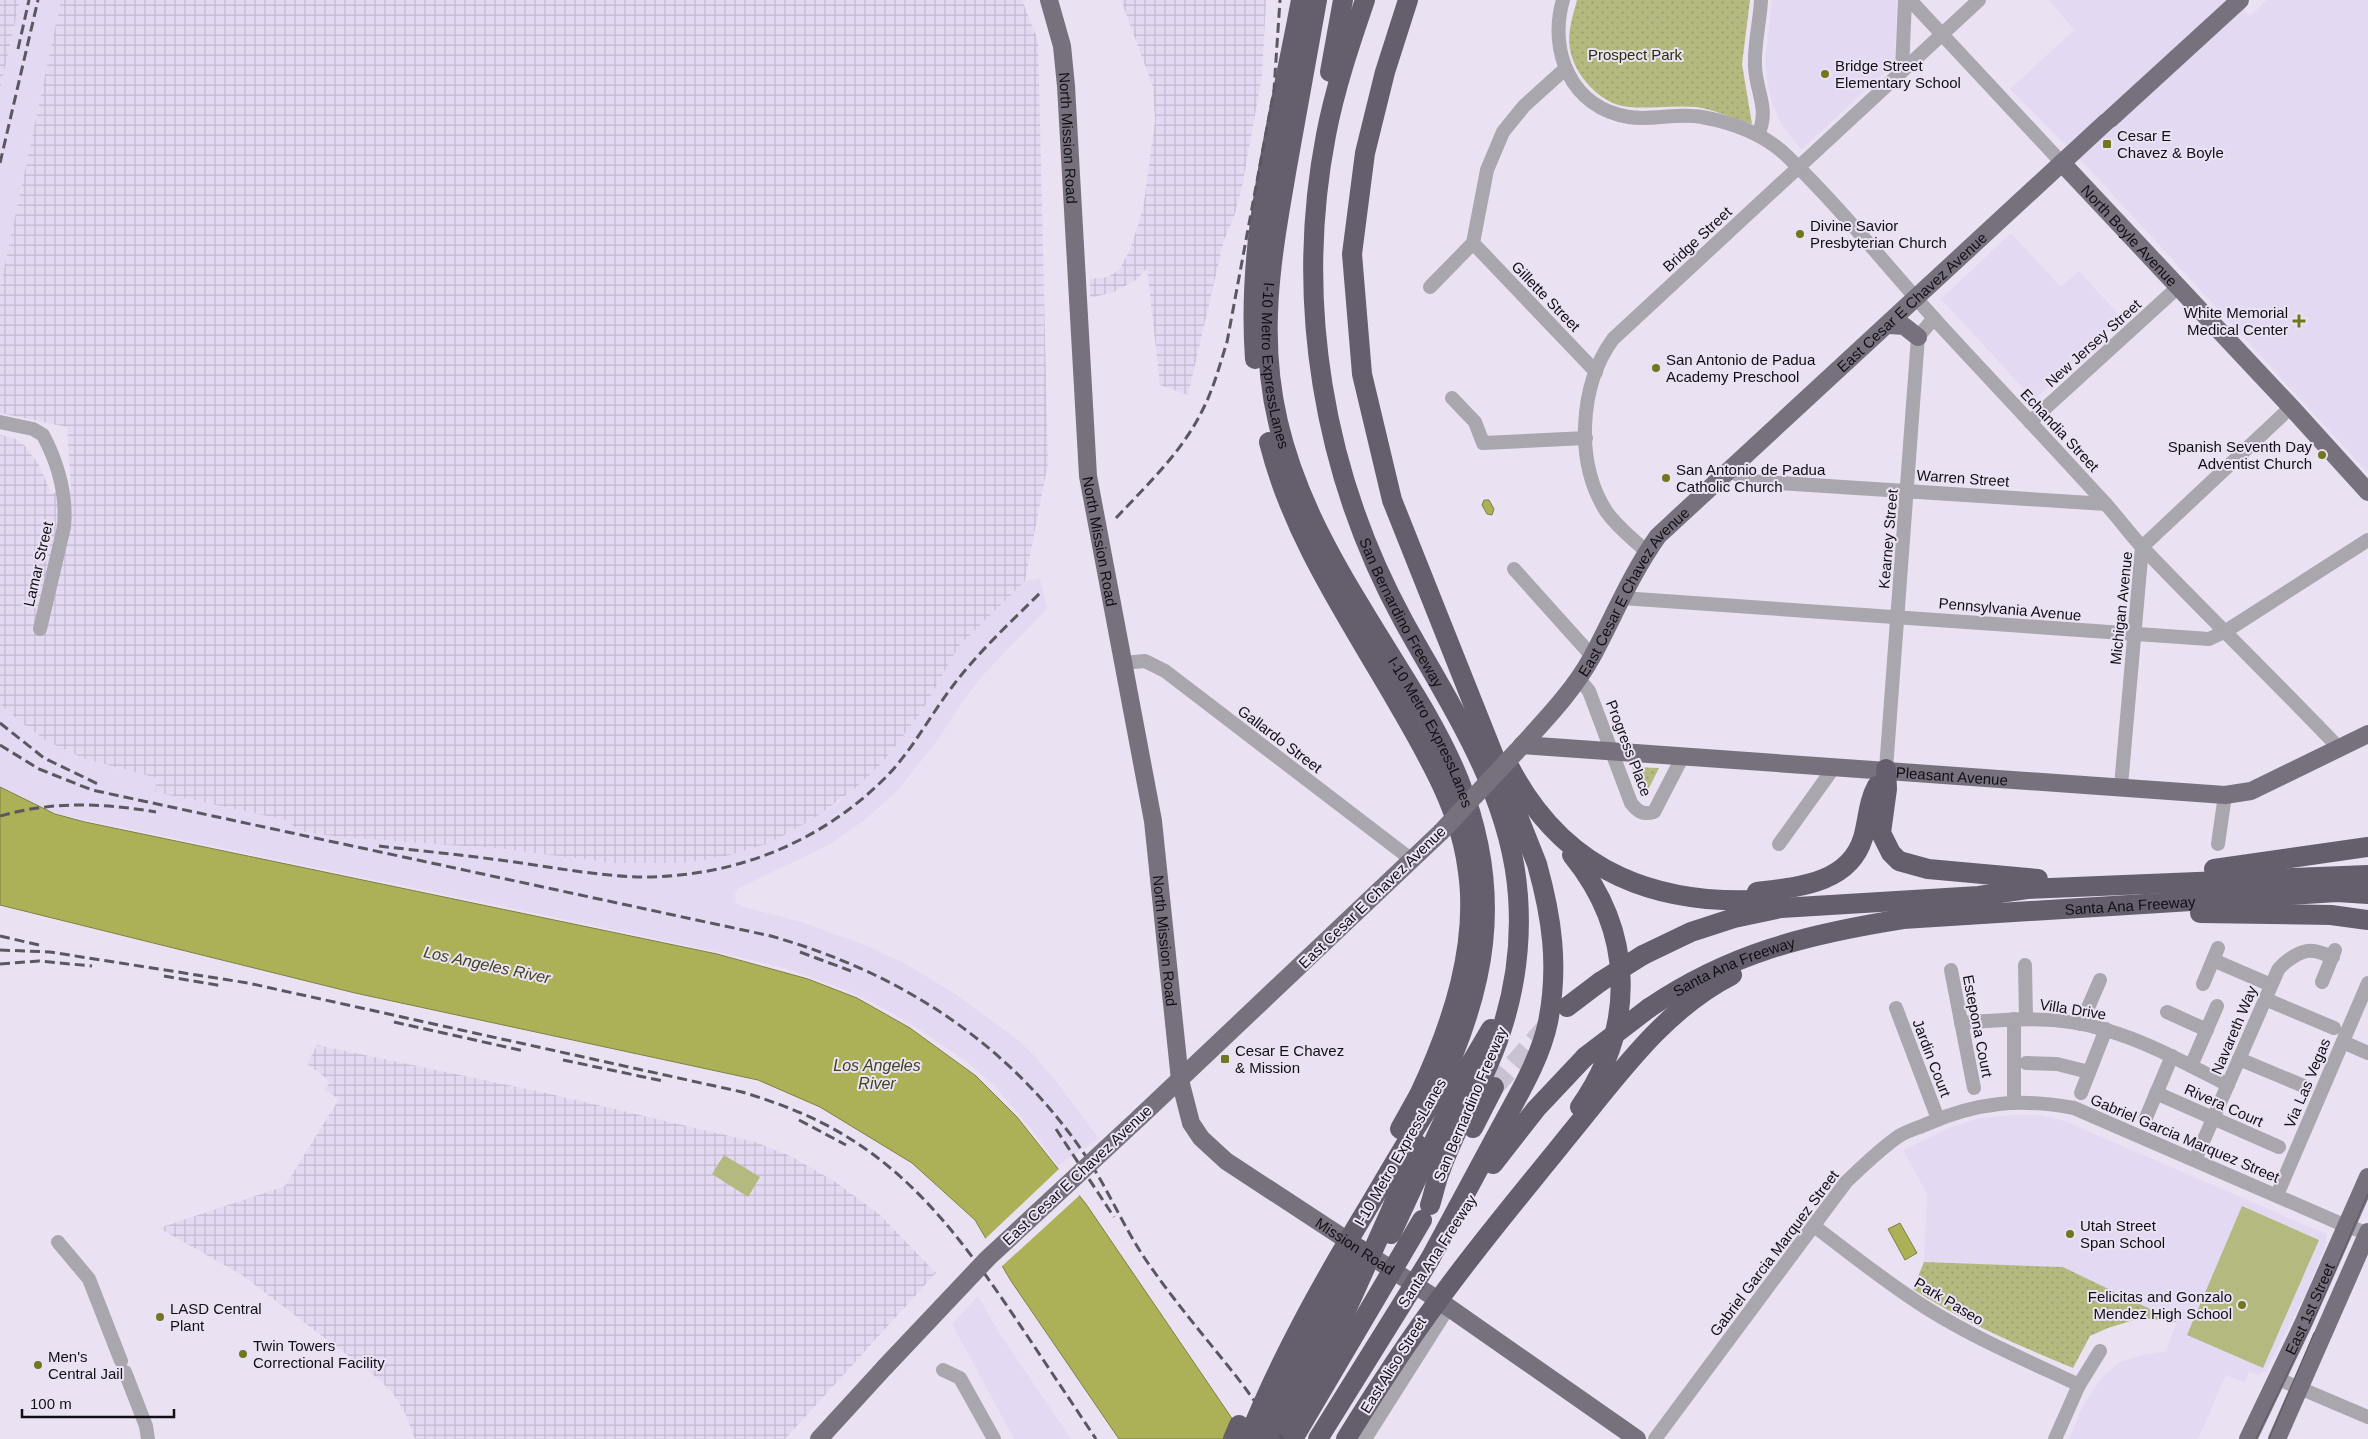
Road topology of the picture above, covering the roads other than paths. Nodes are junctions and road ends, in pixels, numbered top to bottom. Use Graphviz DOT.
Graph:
graph roads {
  1 [pos="1049,0"];
  2 [pos="1301,0"];
  3 [pos="1317,0"];
  4 [pos="1343,0"];
  5 [pos="1366,0"];
  6 [pos="1408,0"];
  7 [pos="1564,0"];
  8 [pos="1761,0"];
  9 [pos="1905,0"];
  10 [pos="1910,0"];
  11 [pos="1978,0"];
  12 [pos="2240,0"];
  13 [pos="1940,35"];
  14 [pos="1565,69"];
  15 [pos="1902,70"];
  16 [pos="1758,135"];
  17 [pos="2062,163"];
  18 [pos="1798,167"];
  19 [pos="1473,243"];
  20 [pos="1430,287"];
  21 [pos="2178,288"];
  22 [pos="1916,299"];
  23 [pos="1934,318"];
  24 [pos="1888,325"];
  25 [pos="1918,337"];
  26 [pos="1596,372"];
  27 [pos="1452,398"];
  28 [pos="2291,407"];
  29 [pos="0,422"];
  30 [pos="2030,422"];
  31 [pos="1586,438"];
  32 [pos="1340,467"];
  33 [pos="1731,471"];
  34 [pos="1908,491"];
  35 [pos="2368,492"];
  36 [pos="2106,504"];
  37 [pos="2368,540"];
  38 [pos="2142,547"];
  39 [pos="1647,552"];
  40 [pos="1514,569"];
  41 [pos="1622,598"];
  42 [pos="1897,616"];
  43 [pos="40,628"];
  44 [pos="2226,631"];
  45 [pos="2133,635"];
  46 [pos="1592,656"];
  47 [pos="1123,663"];
  48 [pos="1462,678"];
  49 [pos="1579,679"];
  50 [pos="2368,734"];
  51 [pos="2338,747"];
  52 [pos="1519,748"];
  53 [pos="1612,750"];
  54 [pos="1683,756"];
  55 [pos="1835,766"];
  56 [pos="1886,769"];
  57 [pos="2121,786"];
  58 [pos="2225,795"];
  59 [pos="1548,826"];
  60 [pos="1779,844"];
  61 [pos="2218,844"];
  62 [pos="2368,847"];
  63 [pos="1412,860"];
  64 [pos="2368,875"];
  65 [pos="2153,883"];
  66 [pos="2074,888"];
  67 [pos="2027,889"];
  68 [pos="2368,894"];
  69 [pos="1701,899"];
  70 [pos="2119,907"];
  71 [pos="2368,920"];
  72 [pos="1842,929"];
  73 [pos="1518,946"];
  74 [pos="2025,965"];
  75 [pos="1951,970"];
  76 [pos="2100,980"];
  77 [pos="2322,982"];
  78 [pos="2368,983"];
  79 [pos="2203,984"];
  80 [pos="2271,984"];
  81 [pos="2265,999"];
  82 [pos="2217,1006"];
  83 [pos="1567,1007"];
  84 [pos="1896,1008"];
  85 [pos="2167,1012"];
  86 [pos="2020,1019"];
  87 [pos="1961,1023"];
  88 [pos="2081,1024"];
  89 [pos="2334,1028"];
  90 [pos="2106,1030"];
  91 [pos="2207,1030"];
  92 [pos="2343,1042"];
  93 [pos="2368,1053"];
  94 [pos="2172,1056"];
  95 [pos="2239,1059"];
  96 [pos="2026,1063"];
  97 [pos="2191,1066"];
  98 [pos="2089,1072"];
  99 [pos="1180,1080"];
  100 [pos="2228,1085"];
  101 [pos="1494,1087"];
  102 [pos="2306,1087"];
  103 [pos="1974,1088"];
  104 [pos="2081,1093"];
  105 [pos="2156,1093"];
  106 [pos="1426,1098"];
  107 [pos="2014,1102"];
  108 [pos="2213,1118"];
  109 [pos="1938,1119"];
  110 [pos="2144,1120"];
  111 [pos="2279,1147"];
  112 [pos="2195,1160"];
  113 [pos="2368,1177"];
  114 [pos="2276,1195"];
  115 [pos="1426,1213"];
  116 [pos="1501,1219"];
  117 [pos="1814,1226"];
  118 [pos="2346,1226"];
  119 [pos="2368,1233"];
  120 [pos="58,1242"];
  121 [pos="1359,1249"];
  122 [pos="1430,1260"];
  123 [pos="1378,1261"];
  124 [pos="1443,1304"];
  125 [pos="2100,1351"];
  126 [pos="943,1370"];
  127 [pos="2276,1378"];
  128 [pos="2079,1385"];
  129 [pos="2299,1387"];
  130 [pos="2368,1417"];
  131 [pos="148,1439"];
  132 [pos="819,1439"];
  133 [pos="994,1439"];
  134 [pos="1233,1439"];
  135 [pos="1248,1439"];
  136 [pos="1266,1439"];
  137 [pos="1284,1439"];
  138 [pos="1293,1439"];
  139 [pos="1318,1439"];
  140 [pos="1346,1439"];
  141 [pos="1365,1439"];
  142 [pos="1637,1439"];
  143 [pos="1655,1439"];
  144 [pos="2055,1439"];
  145 [pos="2248,1439"];
  146 [pos="2277,1439"];
  1 -- 47 [label="main road, North Mission Road"];
  2 -- 106 [label="highway, I-10 Metro ExpressLanes"];
  3 -- 106 [label="highway, I-10 Metro ExpressLanes"];
  4 -- 32 [label="highway"];
  5 -- 32 [label="highway, San Bernardino Freeway"];
  6 -- 48 [label="highway, San Bernardino Freeway"];
  7 -- 14 [label="street, Echandia Street"];
  8 -- 16 [label="street"];
  9 -- 15 [label="street"];
  10 -- 13 [label="street, North Boyle Avenue"];
  11 -- 13 [label="street, Bridge Street"];
  12 -- 17 [label="main road, East Cesar E Chavez Avenue"];
  13 -- 15 [label="street, Bridge Street"];
  13 -- 17 [label="street, North Boyle Avenue"];
  14 -- 16 [label="street, Echandia Street"];
  14 -- 19 [label="street"];
  15 -- 18 [label="street, Bridge Street"];
  16 -- 18 [label="street, Echandia Street"];
  17 -- 21 [label="main road, North Boyle Avenue"];
  17 -- 22 [label="main road, East Cesar E Chavez Avenue"];
  18 -- 22 [label="street, Echandia Street"];
  18 -- 26 [label="street, Bridge Street"];
  19 -- 20 [label="street"];
  19 -- 26 [label="street, Gillette Street"];
  21 -- 28 [label="main road, North Boyle Avenue"];
  21 -- 30 [label="street, New Jersey Street"];
  22 -- 23 [label="street, Echandia Street"];
  22 -- 24 [label="main road, East Cesar E Chavez Avenue"];
  23 -- 25 [label="street"];
  23 -- 30 [label="street, Echandia Street"];
  24 -- 25 [label="main road"];
  24 -- 33 [label="main road, East Cesar E Chavez Avenue"];
  25 -- 34 [label="street, Kearney Street"];
  26 -- 31 [label="street, Bridge Street"];
  27 -- 31 [label="street"];
  28 -- 35 [label="main road, North Boyle Avenue"];
  28 -- 38 [label="street, Michigan Avenue"];
  29 -- 43 [label="street, Lamar Street"];
  30 -- 36 [label="street, Echandia Street"];
  31 -- 39 [label="street, Bridge Street"];
  32 -- 73 [label="highway, San Bernardino Freeway"];
  33 -- 34 [label="street, Warren Street"];
  33 -- 39 [label="main road, East Cesar E Chavez Avenue"];
  34 -- 36 [label="street, Warren Street"];
  34 -- 42 [label="street, Kearney Street"];
  36 -- 38 [label="street, Echandia Street"];
  37 -- 44 [label="street, Pennsylvania Avenue"];
  38 -- 44 [label="street, Echandia Street"];
  38 -- 45 [label="street, Michigan Avenue"];
  39 -- 41 [label="main road, East Cesar E Chavez Avenue"];
  40 -- 46 [label="street"];
  41 -- 42 [label="street, Pennsylvania Avenue"];
  41 -- 46 [label="main road, East Cesar E Chavez Avenue"];
  42 -- 45 [label="street, Pennsylvania Avenue"];
  42 -- 56 [label="street, Kearney Street"];
  44 -- 45 [label="street, Pennsylvania Avenue"];
  44 -- 51 [label="street, Echandia Street"];
  45 -- 57 [label="street, Michigan Avenue"];
  46 -- 49 [label="main road, East Cesar E Chavez Avenue"];
  47 -- 63 [label="street, Gallardo Street"];
  47 -- 99 [label="main road, North Mission Road"];
  48 -- 59 [label="highway"];
  48 -- 122 [label="highway"];
  49 -- 52 [label="main road, East Cesar E Chavez Avenue"];
  49 -- 53 [label="street, Progress Place"];
  50 -- 51 [label="main road, Pleasant Avenue"];
  51 -- 58 [label="main road, Pleasant Avenue"];
  52 -- 53 [label="main road, Pleasant Avenue"];
  52 -- 63 [label="main road, East Cesar E Chavez Avenue, bridge"];
  53 -- 54 [label="main road, Pleasant Avenue"];
  53 -- 54 [label="street, Progress Place"];
  54 -- 55 [label="main road, Pleasant Avenue"];
  55 -- 56 [label="main road, Pleasant Avenue"];
  55 -- 60 [label="street"];
  56 -- 57 [label="main road, Pleasant Avenue"];
  56 -- 66 [label="highway"];
  56 -- 69 [label="highway"];
  57 -- 58 [label="main road, Pleasant Avenue"];
  58 -- 61 [label="street"];
  59 -- 69 [label="highway"];
  59 -- 116 [label="highway"];
  62 -- 65 [label="highway"];
  63 -- 99 [label="main road, East Cesar E Chavez Avenue"];
  64 -- 65 [label="highway, Santa Ana Freeway"];
  65 -- 66 [label="highway, Santa Ana Freeway"];
  66 -- 67 [label="highway, Santa Ana Freeway"];
  67 -- 69 [label="highway"];
  67 -- 83 [label="highway, Santa Ana Freeway, bridge"];
  68 -- 70 [label="highway, Santa Ana Freeway"];
  70 -- 71 [label="highway"];
  70 -- 72 [label="highway, Santa Ana Freeway"];
  72 -- 116 [label="highway"];
  72 -- 122 [label="highway, Santa Ana Freeway, bridge"];
  73 -- 115 [label="highway, San Bernardino Freeway"];
  73 -- 123 [label="highway"];
  74 -- 86 [label="street"];
  75 -- 87 [label="street, Estepona Court"];
  76 -- 88 [label="street"];
  77 -- 80 [label="street, Navareth Way"];
  78 -- 92 [label="street, Via Las Vegas"];
  79 -- 80 [label="street"];
  80 -- 81 [label="street, Navareth Way"];
  81 -- 89 [label="street"];
  81 -- 95 [label="street, Navareth Way"];
  82 -- 91 [label="street"];
  84 -- 109 [label="street, Jardin Court"];
  85 -- 91 [label="street"];
  86 -- 87 [label="street, Villa Drive"];
  86 -- 88 [label="street, Villa Drive"];
  86 -- 107 [label="street"];
  87 -- 103 [label="street, Estepona Court"];
  88 -- 90 [label="street, Villa Drive"];
  90 -- 94 [label="street, Villa Drive"];
  90 -- 98 [label="street"];
  91 -- 97 [label="street"];
  92 -- 93 [label="street"];
  92 -- 114 [label="street, Via Las Vegas"];
  94 -- 97 [label="street, Villa Drive"];
  94 -- 105 [label="street"];
  95 -- 100 [label="street, Navareth Way"];
  95 -- 102 [label="street"];
  96 -- 98 [label="street"];
  97 -- 100 [label="street, Villa Drive"];
  98 -- 104 [label="street"];
  99 -- 121 [label="main road, Mission Road"];
  99 -- 132 [label="main road, East Cesar E Chavez Avenue, bridge"];
  100 -- 108 [label="street, Navareth Way"];
  101 -- 115 [label="highway, Santa Ana Freeway"];
  105 -- 108 [label="street, Rivera Court"];
  105 -- 110 [label="street"];
  106 -- 134 [label="highway, I-10 Metro ExpressLanes, bridge"];
  106 -- 135 [label="highway, I-10 Metro ExpressLanes, bridge"];
  106 -- 137 [label="highway, bridge"];
  107 -- 109 [label="street, Gabriel Garcia Marquez Street"];
  107 -- 112 [label="street, Gabriel Garcia Marquez Street"];
  108 -- 111 [label="street, Rivera Court"];
  108 -- 112 [label="street, Navareth Way"];
  109 -- 117 [label="street, Gabriel Garcia Marquez Street"];
  112 -- 114 [label="street, Gabriel Garcia Marquez Street"];
  113 -- 118 [label="main road, East 1st Street"];
  114 -- 118 [label="street, Gabriel Garcia Marquez Street"];
  115 -- 138 [label="highway, Santa Ana Freeway, bridge"];
  116 -- 124 [label="highway"];
  117 -- 128 [label="street, Park Paseo"];
  117 -- 143 [label="street, Gabriel Garcia Marquez Street"];
  118 -- 119 [label="street, Gabriel Garcia Marquez Street"];
  118 -- 127 [label="main road, East 1st Street"];
  119 -- 129 [label="main road, East 1st Street"];
  120 -- 131 [label="street"];
  121 -- 123 [label="main road, Mission Road"];
  121 -- 136 [label="highway, bridge"];
  122 -- 139 [label="highway, Santa Ana Freeway, bridge"];
  123 -- 124 [label="main road, Mission Road"];
  124 -- 140 [label="highway"];
  124 -- 141 [label="street, East Aliso Street"];
  124 -- 142 [label="main road, Mission Road"];
  125 -- 128 [label="street"];
  126 -- 133 [label="street"];
  127 -- 129 [label="street"];
  127 -- 145 [label="main road, East 1st Street"];
  128 -- 144 [label="street"];
  129 -- 130 [label="street"];
  129 -- 146 [label="main road, East 1st Street"];
}
